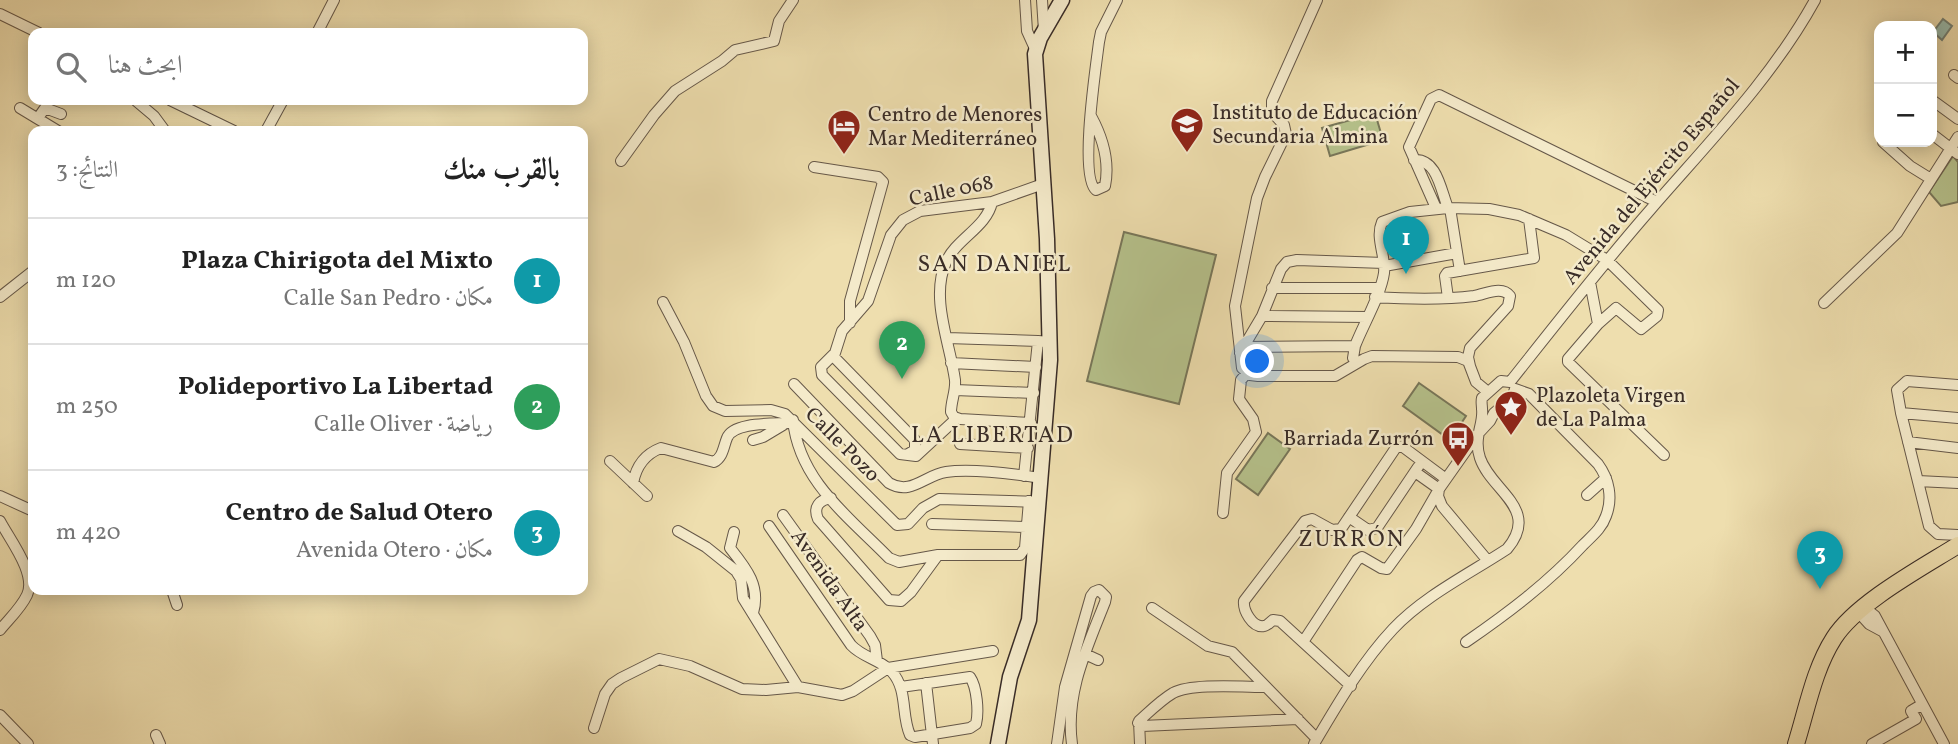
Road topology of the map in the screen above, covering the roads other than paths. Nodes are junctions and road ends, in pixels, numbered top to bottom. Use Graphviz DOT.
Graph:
graph roads {
  1 [pos="334,0"];
  2 [pos="793,0"];
  3 [pos="1025,0"];
  4 [pos="1042,0"];
  5 [pos="1117,0"];
  6 [pos="1317,0"];
  7 [pos="1815,0"];
  8 [pos="1058,4"];
  9 [pos="0,14"];
  10 [pos="28,28"];
  11 [pos="320,28"];
  12 [pos="1044,32"];
  13 [pos="1036,52"];
  14 [pos="1937,104"];
  15 [pos="141,105"];
  16 [pos="180,105"];
  17 [pos="280,105"];
  18 [pos="20,108"];
  19 [pos="61,114"];
  20 [pos="1091,116"];
  21 [pos="38,118"];
  22 [pos="205,118"];
  23 [pos="1958,119"];
  24 [pos="50,126"];
  25 [pos="162,126"];
  26 [pos="215,126"];
  27 [pos="223,126"];
  28 [pos="269,126"];
  29 [pos="1958,137"];
  30 [pos="1937,138"];
  31 [pos="1889,147"];
  32 [pos="1955,151"];
  33 [pos="621,160"];
  34 [pos="1414,160"];
  35 [pos="814,167"];
  36 [pos="1931,179"];
  37 [pos="1043,184"];
  38 [pos="992,202"];
  39 [pos="1657,202"];
  40 [pos="1436,208"];
  41 [pos="1449,208"];
  42 [pos="1529,219"];
  43 [pos="1457,253"];
  44 [pos="1607,260"];
  45 [pos="1384,264"];
  46 [pos="1460,271"];
  47 [pos="28,275"];
  48 [pos="1590,282"];
  49 [pos="1272,288"];
  50 [pos="1377,293"];
  51 [pos="0,297"];
  52 [pos="1448,298"];
  53 [pos="663,302"];
  54 [pos="1824,303"];
  55 [pos="1262,316"];
  56 [pos="1367,317"];
  57 [pos="850,323"];
  58 [pos="1598,324"];
  59 [pos="947,338"];
  60 [pos="1044,341"];
  61 [pos="1355,346"];
  62 [pos="1242,350"];
  63 [pos="833,356"];
  64 [pos="951,363"];
  65 [pos="1356,363"];
  66 [pos="1470,366"];
  67 [pos="1036,367"];
  68 [pos="1247,373"];
  69 [pos="794,384"];
  70 [pos="1513,386"];
  71 [pos="1958,386"];
  72 [pos="955,390"];
  73 [pos="1488,392"];
  74 [pos="1034,393"];
  75 [pos="1483,410"];
  76 [pos="1494,413"];
  77 [pos="1901,413"];
  78 [pos="1958,418"];
  79 [pos="958,419"];
  80 [pos="791,421"];
  81 [pos="1031,423"];
  82 [pos="1477,435"];
  83 [pos="753,440"];
  84 [pos="1908,442"];
  85 [pos="960,444"];
  86 [pos="1958,448"];
  87 [pos="1028,449"];
  88 [pos="907,454"];
  89 [pos="1664,455"];
  90 [pos="610,461"];
  91 [pos="1422,461"];
  92 [pos="1415,472"];
  93 [pos="1024,475"];
  94 [pos="1041,478"];
  95 [pos="1606,478"];
  96 [pos="1446,479"];
  97 [pos="1918,481"];
  98 [pos="633,483"];
  99 [pos="1958,483"];
  100 [pos="1439,489"];
  101 [pos="1587,495"];
  102 [pos="0,496"];
  103 [pos="647,496"];
  104 [pos="831,498"];
  105 [pos="1034,502"];
  106 [pos="11,503"];
  107 [pos="0,508"];
  108 [pos="28,509"];
  109 [pos="1223,513"];
  110 [pos="783,515"];
  111 [pos="1349,517"];
  112 [pos="0,521"];
  113 [pos="932,524"];
  114 [pos="769,526"];
  115 [pos="1027,527"];
  116 [pos="678,531"];
  117 [pos="734,532"];
  118 [pos="1958,535"];
  119 [pos="1958,545"];
  120 [pos="938,555"];
  121 [pos="1488,561"];
  122 [pos="28,578"];
  123 [pos="28,588"];
  124 [pos="174,595"];
  125 [pos="177,605"];
  126 [pos="1152,608"];
  127 [pos="753,613"];
  128 [pos="1872,620"];
  129 [pos="0,630"];
  130 [pos="1303,642"];
  131 [pos="1466,642"];
  132 [pos="993,651"];
  133 [pos="1085,654"];
  134 [pos="1098,660"];
  135 [pos="877,661"];
  136 [pos="888,668"];
  137 [pos="926,683"];
  138 [pos="1351,686"];
  139 [pos="798,687"];
  140 [pos="901,687"];
  141 [pos="1266,687"];
  142 [pos="1921,705"];
  143 [pos="0,715"];
  144 [pos="1298,719"];
  145 [pos="1138,723"];
  146 [pos="594,728"];
  147 [pos="933,739"];
  148 [pos="1315,741"];
  149 [pos="29,744"];
  150 [pos="998,744"];
  151 [pos="1057,744"];
  152 [pos="1072,744"];
  153 [pos="1140,744"];
  154 [pos="1797,744"];
  155 [pos="1872,744"];
  156 [pos="1944,744"];
  1 -- 11 [label="street"];
  2 -- 33 [label="street"];
  3 -- 13 [label="street"];
  4 -- 12 [label="street"];
  5 -- 20 [label="street"];
  6 -- 62 [label="street"];
  7 -- 39 [label="street, Avenida del Ejército Español"];
  8 -- 12 [label="street"];
  9 -- 10 [label="street"];
  12 -- 13 [label="street"];
  13 -- 37 [label="street"];
  14 -- 23 [label="street"];
  15 -- 25 [label="street"];
  16 -- 22 [label="street"];
  17 -- 28 [label="street"];
  18 -- 21 [label="street"];
  19 -- 21 [label="street"];
  20 -- 20 [label="street"];
  21 -- 24 [label="street"];
  22 -- 26 [label="street"];
  22 -- 27 [label="street"];
  29 -- 32 [label="street"];
  30 -- 32 [label="street"];
  31 -- 36 [label="street"];
  32 -- 36 [label="street"];
  34 -- 39 [label="street"];
  34 -- 40 [label="street"];
  34 -- 41 [label="street"];
  35 -- 57 [label="street"];
  36 -- 54 [label="street"];
  37 -- 38 [label="street, Calle 068"];
  37 -- 60 [label="street"];
  38 -- 57 [label="street, Calle 068"];
  38 -- 59 [label="street"];
  39 -- 44 [label="street, Avenida del Ejército Español"];
  40 -- 41 [label="street"];
  40 -- 45 [label="street"];
  41 -- 42 [label="street"];
  41 -- 43 [label="street"];
  42 -- 44 [label="street"];
  42 -- 46 [label="street"];
  43 -- 45 [label="street"];
  43 -- 46 [label="street"];
  44 -- 48 [label="street, Avenida del Ejército Español"];
  44 -- 58 [label="street"];
  45 -- 49 [label="street"];
  45 -- 50 [label="street"];
  46 -- 52 [label="street"];
  47 -- 51 [label="street"];
  48 -- 58 [label="street"];
  48 -- 70 [label="street, Avenida del Ejército Español"];
  49 -- 50 [label="street"];
  49 -- 55 [label="street"];
  50 -- 52 [label="street"];
  50 -- 56 [label="street"];
  52 -- 66 [label="street"];
  53 -- 80 [label="street, Calle Pozo"];
  55 -- 56 [label="street"];
  55 -- 62 [label="street"];
  56 -- 61 [label="street"];
  57 -- 63 [label="street, Calle 068"];
  58 -- 89 [label="street"];
  59 -- 60 [label="street"];
  59 -- 64 [label="street"];
  60 -- 67 [label="street"];
  60 -- 94 [label="street"];
  61 -- 62 [label="street"];
  61 -- 65 [label="street"];
  62 -- 68 [label="street"];
  63 -- 88 [label="street"];
  63 -- 88 [label="street, Calle 068"];
  64 -- 67 [label="street"];
  64 -- 72 [label="street"];
  65 -- 66 [label="street"];
  65 -- 68 [label="street"];
  66 -- 73 [label="street"];
  67 -- 74 [label="street"];
  68 -- 109 [label="street"];
  69 -- 93 [label="street"];
  70 -- 73 [label="street"];
  70 -- 76 [label="street, Avenida del Ejército Español"];
  70 -- 95 [label="street"];
  71 -- 77 [label="street"];
  72 -- 74 [label="street"];
  72 -- 79 [label="street"];
  73 -- 75 [label="street"];
  74 -- 81 [label="street"];
  75 -- 76 [label="street"];
  75 -- 82 [label="street"];
  76 -- 82 [label="street"];
  77 -- 78 [label="street"];
  77 -- 84 [label="street"];
  79 -- 81 [label="street"];
  79 -- 88 [label="street"];
  80 -- 83 [label="street"];
  80 -- 98 [label="street"];
  80 -- 104 [label="street"];
  80 -- 105 [label="street, Calle Pozo"];
  81 -- 87 [label="street"];
  82 -- 96 [label="street"];
  82 -- 121 [label="street"];
  84 -- 86 [label="street"];
  84 -- 97 [label="street"];
  85 -- 87 [label="street"];
  87 -- 93 [label="street"];
  90 -- 98 [label="street"];
  91 -- 92 [label="street"];
  91 -- 96 [label="street"];
  91 -- 111 [label="street"];
  92 -- 100 [label="street"];
  92 -- 111 [label="street"];
  93 -- 94 [label="street"];
  94 -- 105 [label="street"];
  95 -- 101 [label="street"];
  95 -- 131 [label="street"];
  96 -- 100 [label="street"];
  97 -- 99 [label="street"];
  97 -- 118 [label="street"];
  98 -- 103 [label="street"];
  100 -- 121 [label="street"];
  100 -- 130 [label="street"];
  102 -- 106 [label="street"];
  104 -- 120 [label="street"];
  104 -- 120 [label="street"];
  105 -- 115 [label="street"];
  105 -- 150 [label="street"];
  106 -- 107 [label="street"];
  106 -- 108 [label="street"];
  110 -- 135 [label="street"];
  111 -- 130 [label="street"];
  112 -- 122 [label="street"];
  113 -- 115 [label="street"];
  114 -- 135 [label="street, Avenida Alta"];
  115 -- 120 [label="street"];
  116 -- 127 [label="street"];
  117 -- 127 [label="street"];
  119 -- 128 [label="main road"];
  121 -- 138 [label="street"];
  123 -- 129 [label="street"];
  124 -- 125 [label="street"];
  126 -- 141 [label="street"];
  127 -- 139 [label="street"];
  128 -- 142 [label="street"];
  128 -- 154 [label="main road"];
  130 -- 138 [label="street"];
  132 -- 136 [label="street"];
  133 -- 134 [label="street"];
  133 -- 151 [label="street"];
  133 -- 152 [label="street"];
  135 -- 136 [label="street, Avenida Alta"];
  136 -- 139 [label="street"];
  136 -- 140 [label="street, Avenida Alta"];
  137 -- 140 [label="street"];
  137 -- 147 [label="street"];
  137 -- 147 [label="street"];
  138 -- 148 [label="street"];
  139 -- 146 [label="street"];
  140 -- 147 [label="street, Avenida Alta"];
  141 -- 144 [label="street"];
  141 -- 145 [label="street"];
  142 -- 155 [label="street"];
  142 -- 156 [label="street"];
  143 -- 149 [label="street"];
  144 -- 145 [label="street"];
  144 -- 148 [label="street"];
  145 -- 153 [label="street"];
}
